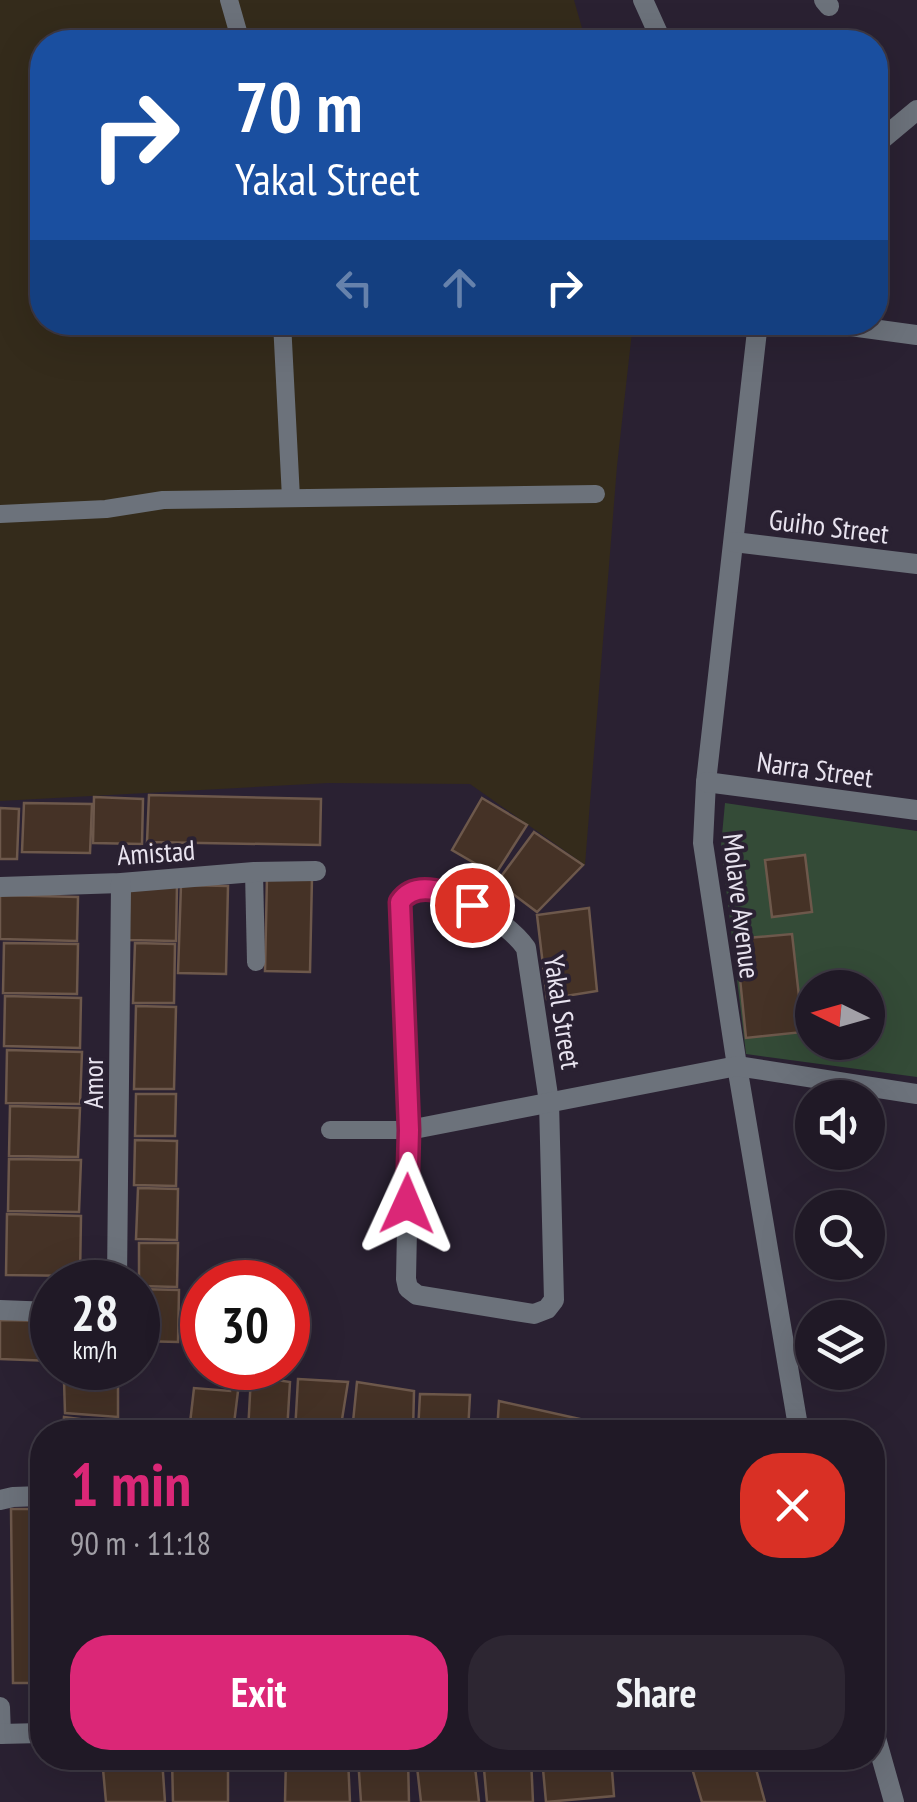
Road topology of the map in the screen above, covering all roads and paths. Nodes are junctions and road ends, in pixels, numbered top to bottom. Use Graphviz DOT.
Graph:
graph roads {
  1 [pos="229,0"];
  2 [pos="643,0"];
  3 [pos="238,30"];
  4 [pos="655,30"];
  5 [pos="917,110"];
  6 [pos="888,134"];
  7 [pos="888,332"];
  8 [pos="283,335"];
  9 [pos="757,335"];
  10 [pos="917,336"];
  11 [pos="596,494"];
  12 [pos="290,498"];
  13 [pos="0,514"];
  14 [pos="734,542"];
  15 [pos="917,564"];
  16 [pos="706,782"];
  17 [pos="917,810"];
  18 [pos="316,871"];
  19 [pos="254,872"];
  20 [pos="121,883"];
  21 [pos="0,887"];
  22 [pos="256,962"];
  23 [pos="737,1066"];
  24 [pos="917,1094"];
  25 [pos="549,1102"];
  26 [pos="330,1130"];
  27 [pos="409,1130"];
  28 [pos="118,1260"];
  29 [pos="0,1310"];
  30 [pos="30,1311"];
  31 [pos="797,1420"];
  32 [pos="30,1496"];
  33 [pos="0,1500"];
  34 [pos="0,1707"];
  35 [pos="30,1733"];
  36 [pos="0,1734"];
  37 [pos="885,1770"];
  38 [pos="894,1802"];
  1 -- 3 [label="lane"];
  2 -- 4 [label="street"];
  5 -- 6 [label="street"];
  7 -- 10 [label="street"];
  8 -- 12 [label="lane"];
  9 -- 14 [label="street, Molave Avenue"];
  11 -- 12 [label="lane"];
  12 -- 13 [label="lane"];
  14 -- 15 [label="street, Guiho Street"];
  14 -- 16 [label="street, Molave Avenue"];
  16 -- 17 [label="street, Narra Street"];
  16 -- 23 [label="street, Molave Avenue"];
  18 -- 19 [label="street, Amistad"];
  19 -- 20 [label="street, Amistad"];
  19 -- 22 [label="lane"];
  20 -- 21 [label="street, Amistad"];
  20 -- 28 [label="street, Amor"];
  23 -- 24 [label="street, Yakal Street"];
  23 -- 25 [label="street, Yakal Street"];
  23 -- 31 [label="street, Molave Avenue"];
  25 -- 27 [label="street, Yakal Street"];
  25 -- 27 [label="street, Yakal Street"];
  25 -- 27 [label="street, Yakal Street"];
  26 -- 27 [label="lane"];
  29 -- 30 [label="street"];
  32 -- 33 [label="street"];
  34 -- 36 [label="street"];
  35 -- 36 [label="street"];
  37 -- 38 [label="street"];
}
